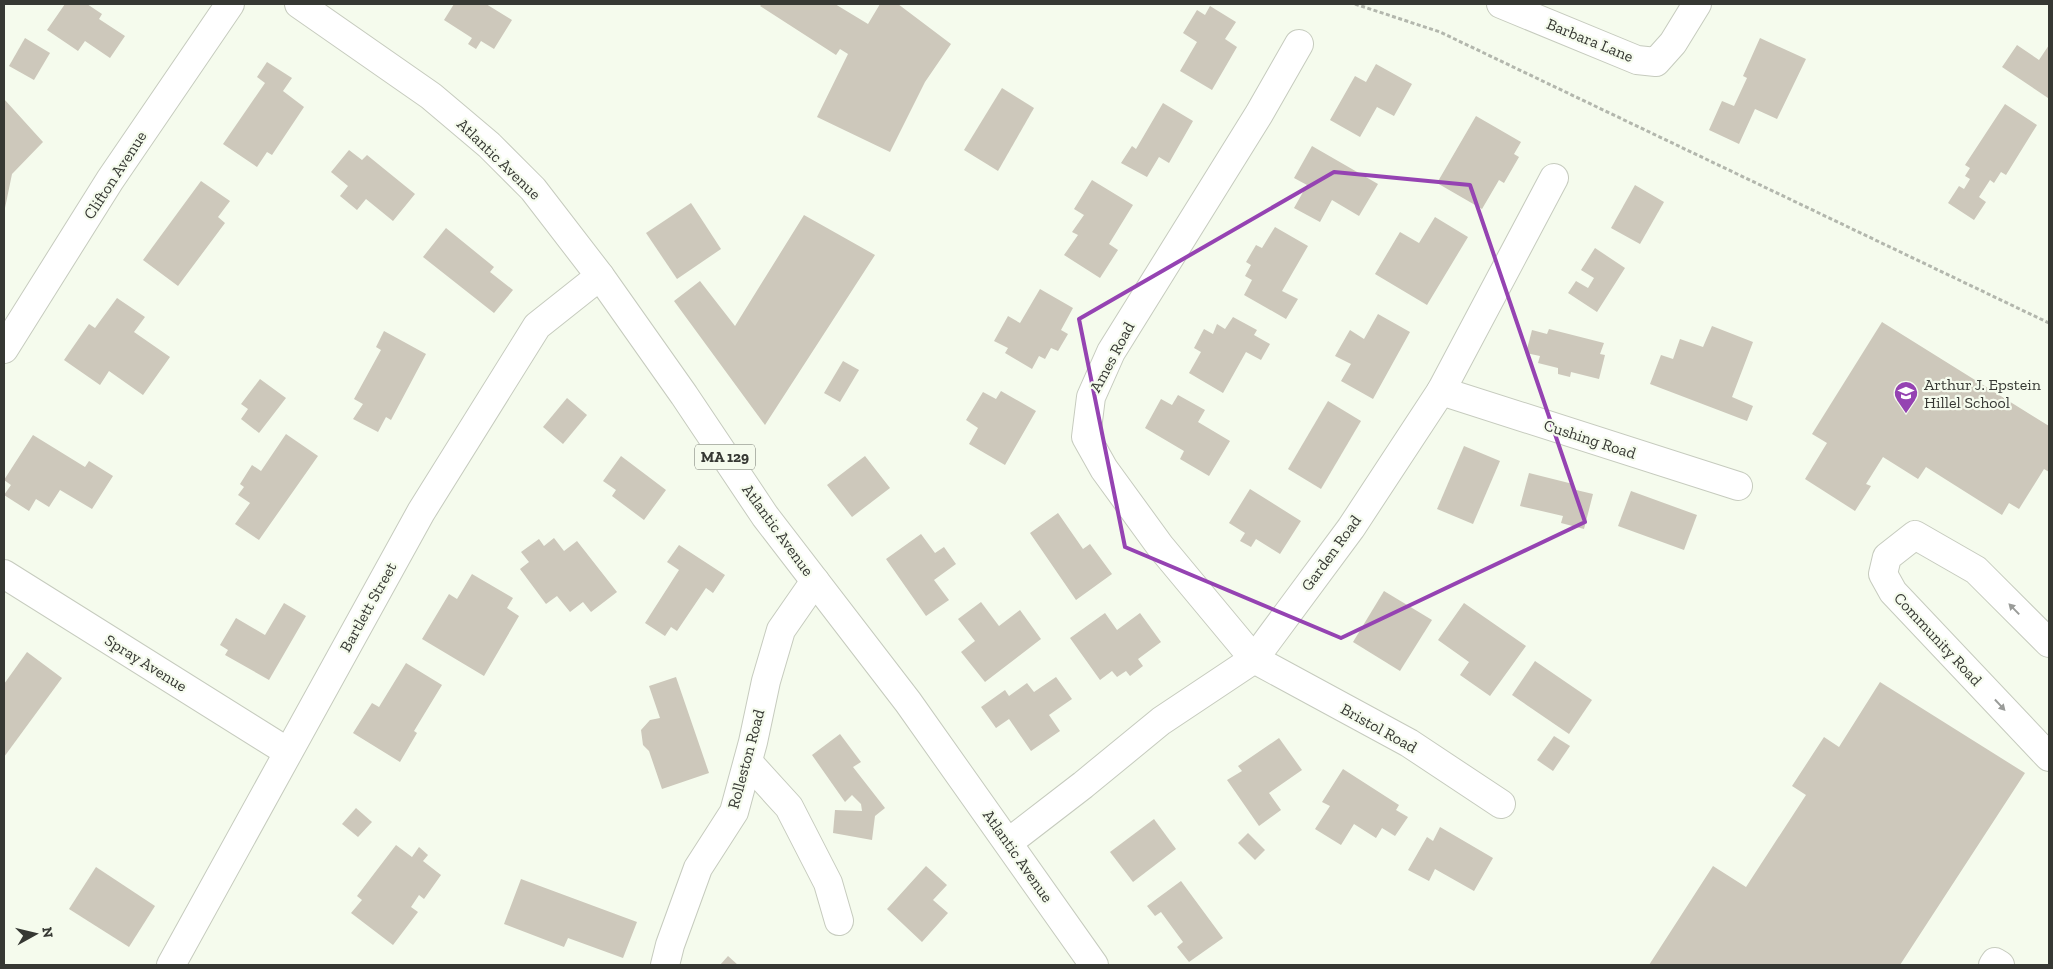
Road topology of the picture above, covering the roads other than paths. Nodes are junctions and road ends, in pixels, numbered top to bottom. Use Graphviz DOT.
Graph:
graph roads {
  1 [pos="230,4"];
  2 [pos="299,4"];
  3 [pos="1501,4"];
  4 [pos="1697,4"];
  5 [pos="1299,44"];
  6 [pos="1554,178"];
  7 [pos="600,276"];
  8 [pos="4,350"];
  9 [pos="1442,391"];
  10 [pos="1738,486"];
  11 [pos="4,574"];
  12 [pos="815,581"];
  13 [pos="2049,643"];
  14 [pos="1254,659"];
  15 [pos="288,752"];
  16 [pos="2049,757"];
  17 [pos="748,762"];
  18 [pos="1501,804"];
  19 [pos="1008,842"];
  20 [pos="839,921"];
  21 [pos="172,965"];
  22 [pos="666,965"];
  23 [pos="1094,965"];
  24 [pos="1992,965"];
  25 [pos="2000,965"];
  1 -- 8 [label="street, Clifton Avenue"];
  2 -- 7 [label="street, Atlantic Avenue / MA 129"];
  3 -- 4 [label="street, Barbara Lane"];
  5 -- 14 [label="street, Ames Road"];
  6 -- 9 [label="street, Garden Road"];
  7 -- 12 [label="street, Atlantic Avenue / MA 129"];
  7 -- 15 [label="street, Bartlett Street"];
  9 -- 10 [label="street, Cushing Road"];
  9 -- 14 [label="street, Garden Road"];
  11 -- 15 [label="street, Spray Avenue"];
  12 -- 17 [label="street, Rolleston Road"];
  12 -- 19 [label="street, Atlantic Avenue / MA 129"];
  13 -- 16 [label="street, Community Road, one-way"];
  14 -- 18 [label="street, Bristol Road"];
  14 -- 19 [label="street, Garden Road"];
  15 -- 21 [label="street, Bartlett Street"];
  17 -- 20 [label="street"];
  17 -- 22 [label="street, Rolleston Road"];
  19 -- 23 [label="street, Atlantic Avenue / MA 129"];
  24 -- 25 [label="street"];
}
